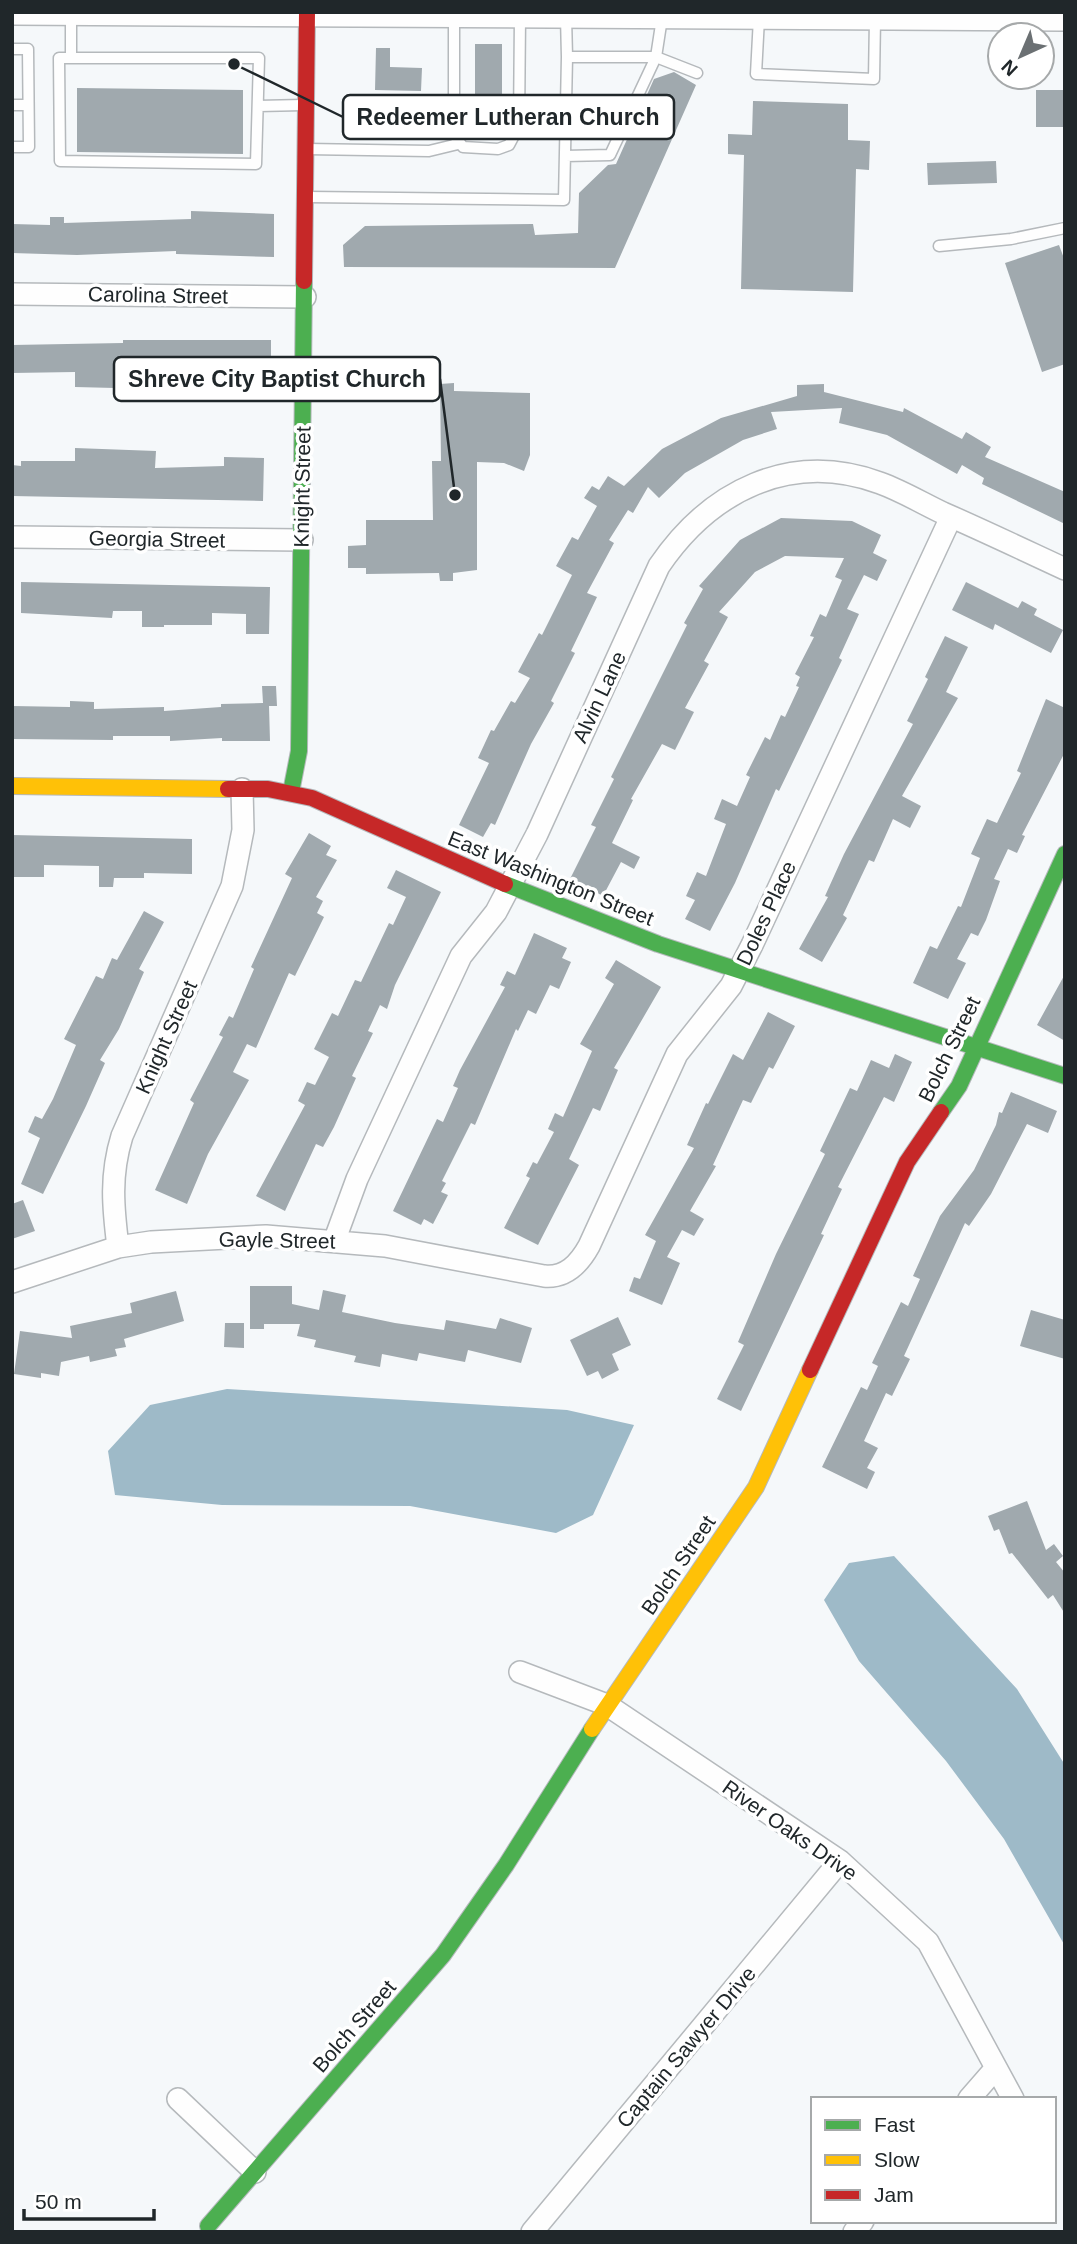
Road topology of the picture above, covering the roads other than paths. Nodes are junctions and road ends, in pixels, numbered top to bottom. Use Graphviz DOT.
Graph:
graph roads {
  1 [pos="307,14"];
  2 [pos="12,15"];
  3 [pos="71,15"];
  4 [pos="454,17"];
  5 [pos="520,17"];
  6 [pos="566,17"];
  7 [pos="662,18"];
  8 [pos="759,18"];
  9 [pos="875,19"];
  10 [pos="1065,20"];
  11 [pos="12,49"];
  12 [pos="567,57"];
  13 [pos="656,57"];
  14 [pos="71,58"];
  15 [pos="697,73"];
  16 [pos="12,105"];
  17 [pos="28,105"];
  18 [pos="258,106"];
  19 [pos="306,106"];
  20 [pos="632,107"];
  21 [pos="566,108"];
  22 [pos="457,144"];
  23 [pos="12,147"];
  24 [pos="305,149"];
  25 [pos="565,156"];
  26 [pos="305,197"];
  27 [pos="1065,228"];
  28 [pos="939,246"];
  29 [pos="12,294"];
  30 [pos="304,297"];
  31 [pos="951,517"];
  32 [pos="12,537"];
  33 [pos="302,540"];
  34 [pos="1065,569"];
  35 [pos="12,786"];
  36 [pos="242,789"];
  37 [pos="291,792"];
  38 [pos="1065,854"];
  39 [pos="510,887"];
  40 [pos="739,970"];
  41 [pos="975,1047"];
  42 [pos="1065,1076"];
  43 [pos="335,1239"];
  44 [pos="118,1247"];
  45 [pos="544,1276"];
  46 [pos="12,1282"];
  47 [pos="520,1672"];
  48 [pos="607,1705"];
  49 [pos="840,1861"];
  50 [pos="996,2068"];
  51 [pos="971,2097"];
  52 [pos="1012,2097"];
  53 [pos="178,2099"];
  54 [pos="255,2172"];
  55 [pos="208,2226"];
  56 [pos="532,2232"];
  1 -- 3 [label="street"];
  1 -- 4 [label="street"];
  1 -- 19 [label="street, Knight Street"];
  2 -- 3 [label="street"];
  3 -- 14 [label="lane"];
  4 -- 5 [label="street"];
  4 -- 22 [label="lane"];
  5 -- 6 [label="street"];
  5 -- 22 [label="lane"];
  6 -- 7 [label="street"];
  6 -- 12 [label="lane"];
  7 -- 8 [label="street"];
  7 -- 13 [label="lane"];
  8 -- 9 [label="street"];
  8 -- 9 [label="lane"];
  9 -- 10 [label="street"];
  11 -- 17 [label="lane"];
  12 -- 13 [label="lane"];
  12 -- 21 [label="lane"];
  13 -- 15 [label="lane"];
  13 -- 20 [label="lane"];
  14 -- 18 [label="lane"];
  14 -- 18 [label="lane"];
  16 -- 17 [label="lane"];
  17 -- 23 [label="lane"];
  18 -- 19 [label="lane"];
  19 -- 24 [label="street, Knight Street"];
  20 -- 21 [label="lane"];
  20 -- 25 [label="lane"];
  21 -- 25 [label="lane"];
  22 -- 24 [label="lane"];
  24 -- 26 [label="street, Knight Street"];
  25 -- 26 [label="lane"];
  26 -- 30 [label="street, Knight Street"];
  27 -- 28 [label="lane"];
  29 -- 30 [label="street, Carolina Street"];
  30 -- 33 [label="street, Knight Street"];
  31 -- 34 [label="street, Alvin Lane"];
  31 -- 39 [label="street, Alvin Lane"];
  31 -- 40 [label="street, Doles Place"];
  32 -- 33 [label="street, Georgia Street"];
  33 -- 37 [label="street, Knight Street"];
  35 -- 36 [label="street, East Washington Street"];
  36 -- 37 [label="street, East Washington Street"];
  36 -- 44 [label="street, Knight Street"];
  37 -- 39 [label="street, East Washington Street"];
  38 -- 41 [label="street, Bolch Street"];
  39 -- 40 [label="street, East Washington Street"];
  39 -- 43 [label="street, Alvin Lane"];
  40 -- 41 [label="street, East Washington Street"];
  40 -- 45 [label="street, Doles Place"];
  41 -- 42 [label="street, East Washington Street"];
  41 -- 48 [label="street, Bolch Street"];
  43 -- 44 [label="street, Gayle Street"];
  43 -- 45 [label="street, Gayle Street"];
  44 -- 46 [label="street, Gayle Street"];
  47 -- 48 [label="street, River Oaks Drive"];
  48 -- 49 [label="street, River Oaks Drive"];
  48 -- 54 [label="street, Bolch Street"];
  49 -- 50 [label="street, River Oaks Drive"];
  49 -- 56 [label="street, Captain Sawyer Drive"];
  50 -- 51 [label="street"];
  50 -- 52 [label="street, River Oaks Drive"];
  53 -- 54 [label="street"];
  54 -- 55 [label="street, Bolch Street"];
}
